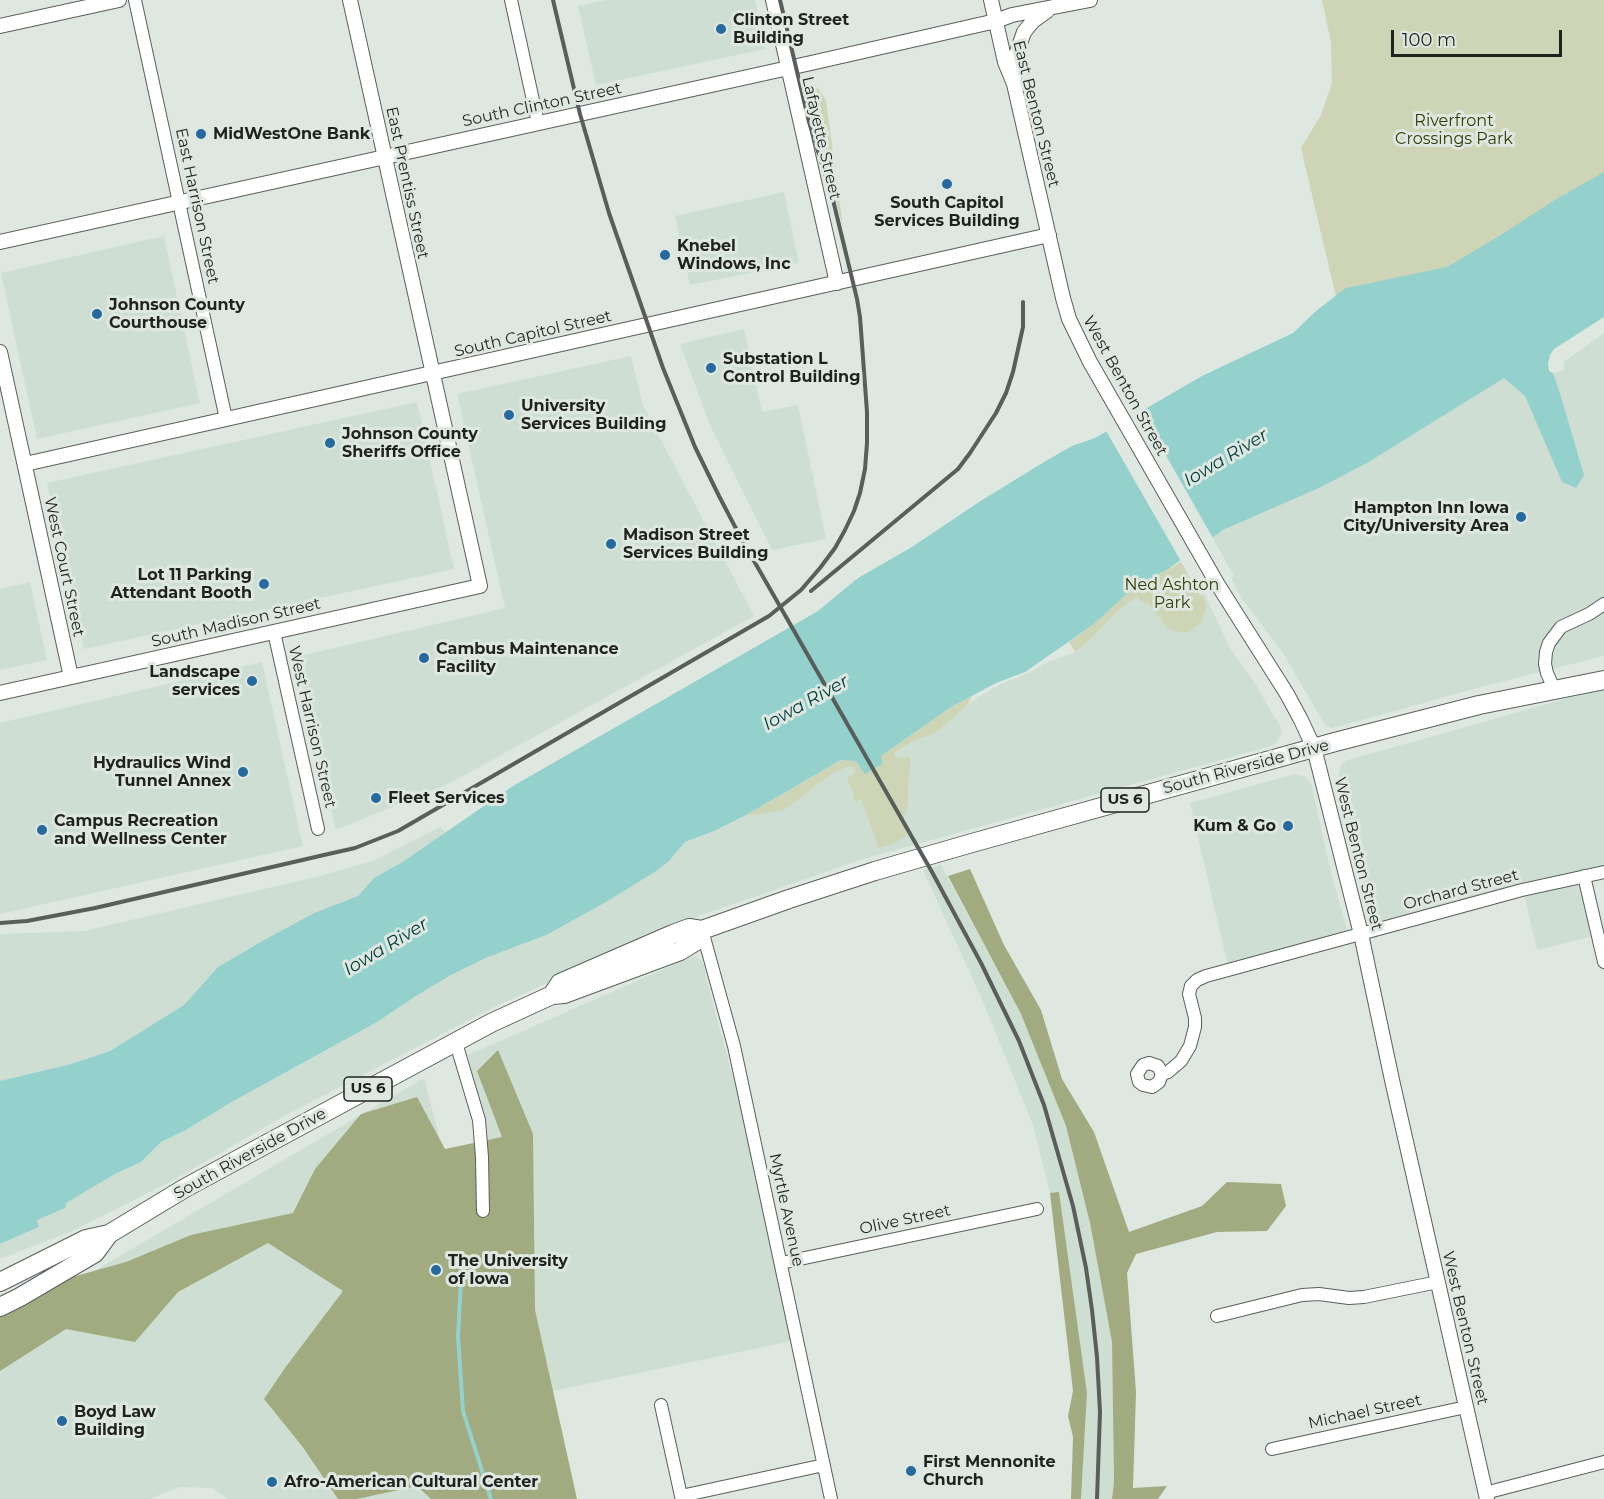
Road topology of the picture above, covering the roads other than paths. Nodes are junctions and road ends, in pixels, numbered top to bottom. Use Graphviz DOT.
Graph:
graph roads {
  1 [pos="119,0"];
  2 [pos="135,0"];
  3 [pos="350,0"];
  4 [pos="510,0"];
  5 [pos="773,0"];
  6 [pos="991,0"];
  7 [pos="1090,0"];
  8 [pos="1054,8"];
  9 [pos="996,21"];
  10 [pos="0,26"];
  11 [pos="788,67"];
  12 [pos="1014,84"];
  13 [pos="538,123"];
  14 [pos="384,157"];
  15 [pos="179,202"];
  16 [pos="1049,235"];
  17 [pos="0,242"];
  18 [pos="837,283"];
  19 [pos="0,352"];
  20 [pos="432,373"];
  21 [pos="226,419"];
  22 [pos="25,464"];
  23 [pos="480,586"];
  24 [pos="1604,604"];
  25 [pos="274,632"];
  26 [pos="1604,669"];
  27 [pos="71,677"];
  28 [pos="1604,680"];
  29 [pos="1554,690"];
  30 [pos="0,693"];
  31 [pos="1314,748"];
  32 [pos="318,829"];
  33 [pos="1604,872"];
  34 [pos="1584,876"];
  35 [pos="702,930"];
  36 [pos="1361,934"];
  37 [pos="1604,958"];
  38 [pos="456,1043"];
  39 [pos="1162,1074"];
  40 [pos="1036,1209"];
  41 [pos="483,1211"];
  42 [pos="110,1234"];
  43 [pos="781,1263"];
  44 [pos="0,1282"];
  45 [pos="1438,1282"];
  46 [pos="0,1307"];
  47 [pos="1217,1316"];
  48 [pos="661,1405"];
  49 [pos="1466,1407"];
  50 [pos="1272,1449"];
  51 [pos="1604,1462"];
  52 [pos="824,1465"];
  53 [pos="1486,1496"];
  54 [pos="831,1499"];
  1 -- 10 [label="street"];
  2 -- 15 [label="street, East Harrison Street"];
  3 -- 14 [label="street, East Prentiss Street"];
  4 -- 13 [label="street"];
  5 -- 11 [label="street, Lafayette Street"];
  6 -- 9 [label="street, East Benton Street"];
  7 -- 8 [label="street, South Clinton Street"];
  8 -- 9 [label="street, South Clinton Street"];
  8 -- 12 [label="street"];
  9 -- 11 [label="street, South Clinton Street"];
  9 -- 12 [label="street, East Benton Street"];
  11 -- 13 [label="street, South Clinton Street"];
  11 -- 18 [label="street, Lafayette Street"];
  12 -- 16 [label="street, East Benton Street"];
  13 -- 14 [label="street, South Clinton Street"];
  14 -- 15 [label="street, South Clinton Street"];
  14 -- 20 [label="street, East Prentiss Street"];
  15 -- 17 [label="street, South Clinton Street"];
  15 -- 21 [label="street, East Harrison Street"];
  16 -- 18 [label="street, South Capitol Street"];
  16 -- 31 [label="street, West Benton Street"];
  18 -- 20 [label="street, South Capitol Street"];
  19 -- 22 [label="street, West Court Street"];
  20 -- 21 [label="street, South Capitol Street"];
  20 -- 23 [label="street, East Prentiss Street"];
  21 -- 22 [label="street, South Capitol Street"];
  22 -- 27 [label="street, West Court Street"];
  23 -- 25 [label="street, South Madison Street"];
  24 -- 29 [label="street"];
  25 -- 27 [label="street, South Madison Street"];
  25 -- 32 [label="street, West Harrison Street"];
  26 -- 29 [label="main road, South Riverside Drive / US 6"];
  27 -- 30 [label="street, South Madison Street"];
  28 -- 29 [label="main road, South Riverside Drive / US 6"];
  29 -- 31 [label="main road, South Riverside Drive / US 6"];
  31 -- 35 [label="main road, South Riverside Drive / US 6"];
  31 -- 36 [label="street, West Benton Street"];
  33 -- 34 [label="street, Orchard Street"];
  34 -- 36 [label="street, Orchard Street"];
  34 -- 37 [label="street"];
  35 -- 38 [label="main road, South Riverside Drive / US 6"];
  35 -- 43 [label="street, Myrtle Avenue"];
  36 -- 39 [label="street, Orchard Street"];
  36 -- 45 [label="street, West Benton Street"];
  38 -- 41 [label="street"];
  38 -- 42 [label="main road, South Riverside Drive / US 6"];
  40 -- 43 [label="street, Olive Street"];
  42 -- 44 [label="main road, South Riverside Drive / US 6"];
  42 -- 46 [label="main road, South Riverside Drive / US 6"];
  43 -- 52 [label="street, Myrtle Avenue"];
  45 -- 47 [label="street"];
  45 -- 49 [label="street, West Benton Street"];
  48 -- 52 [label="street"];
  49 -- 50 [label="street, Michael Street"];
  49 -- 53 [label="street, West Benton Street"];
  51 -- 53 [label="street"];
  52 -- 54 [label="street, Myrtle Avenue"];
}
